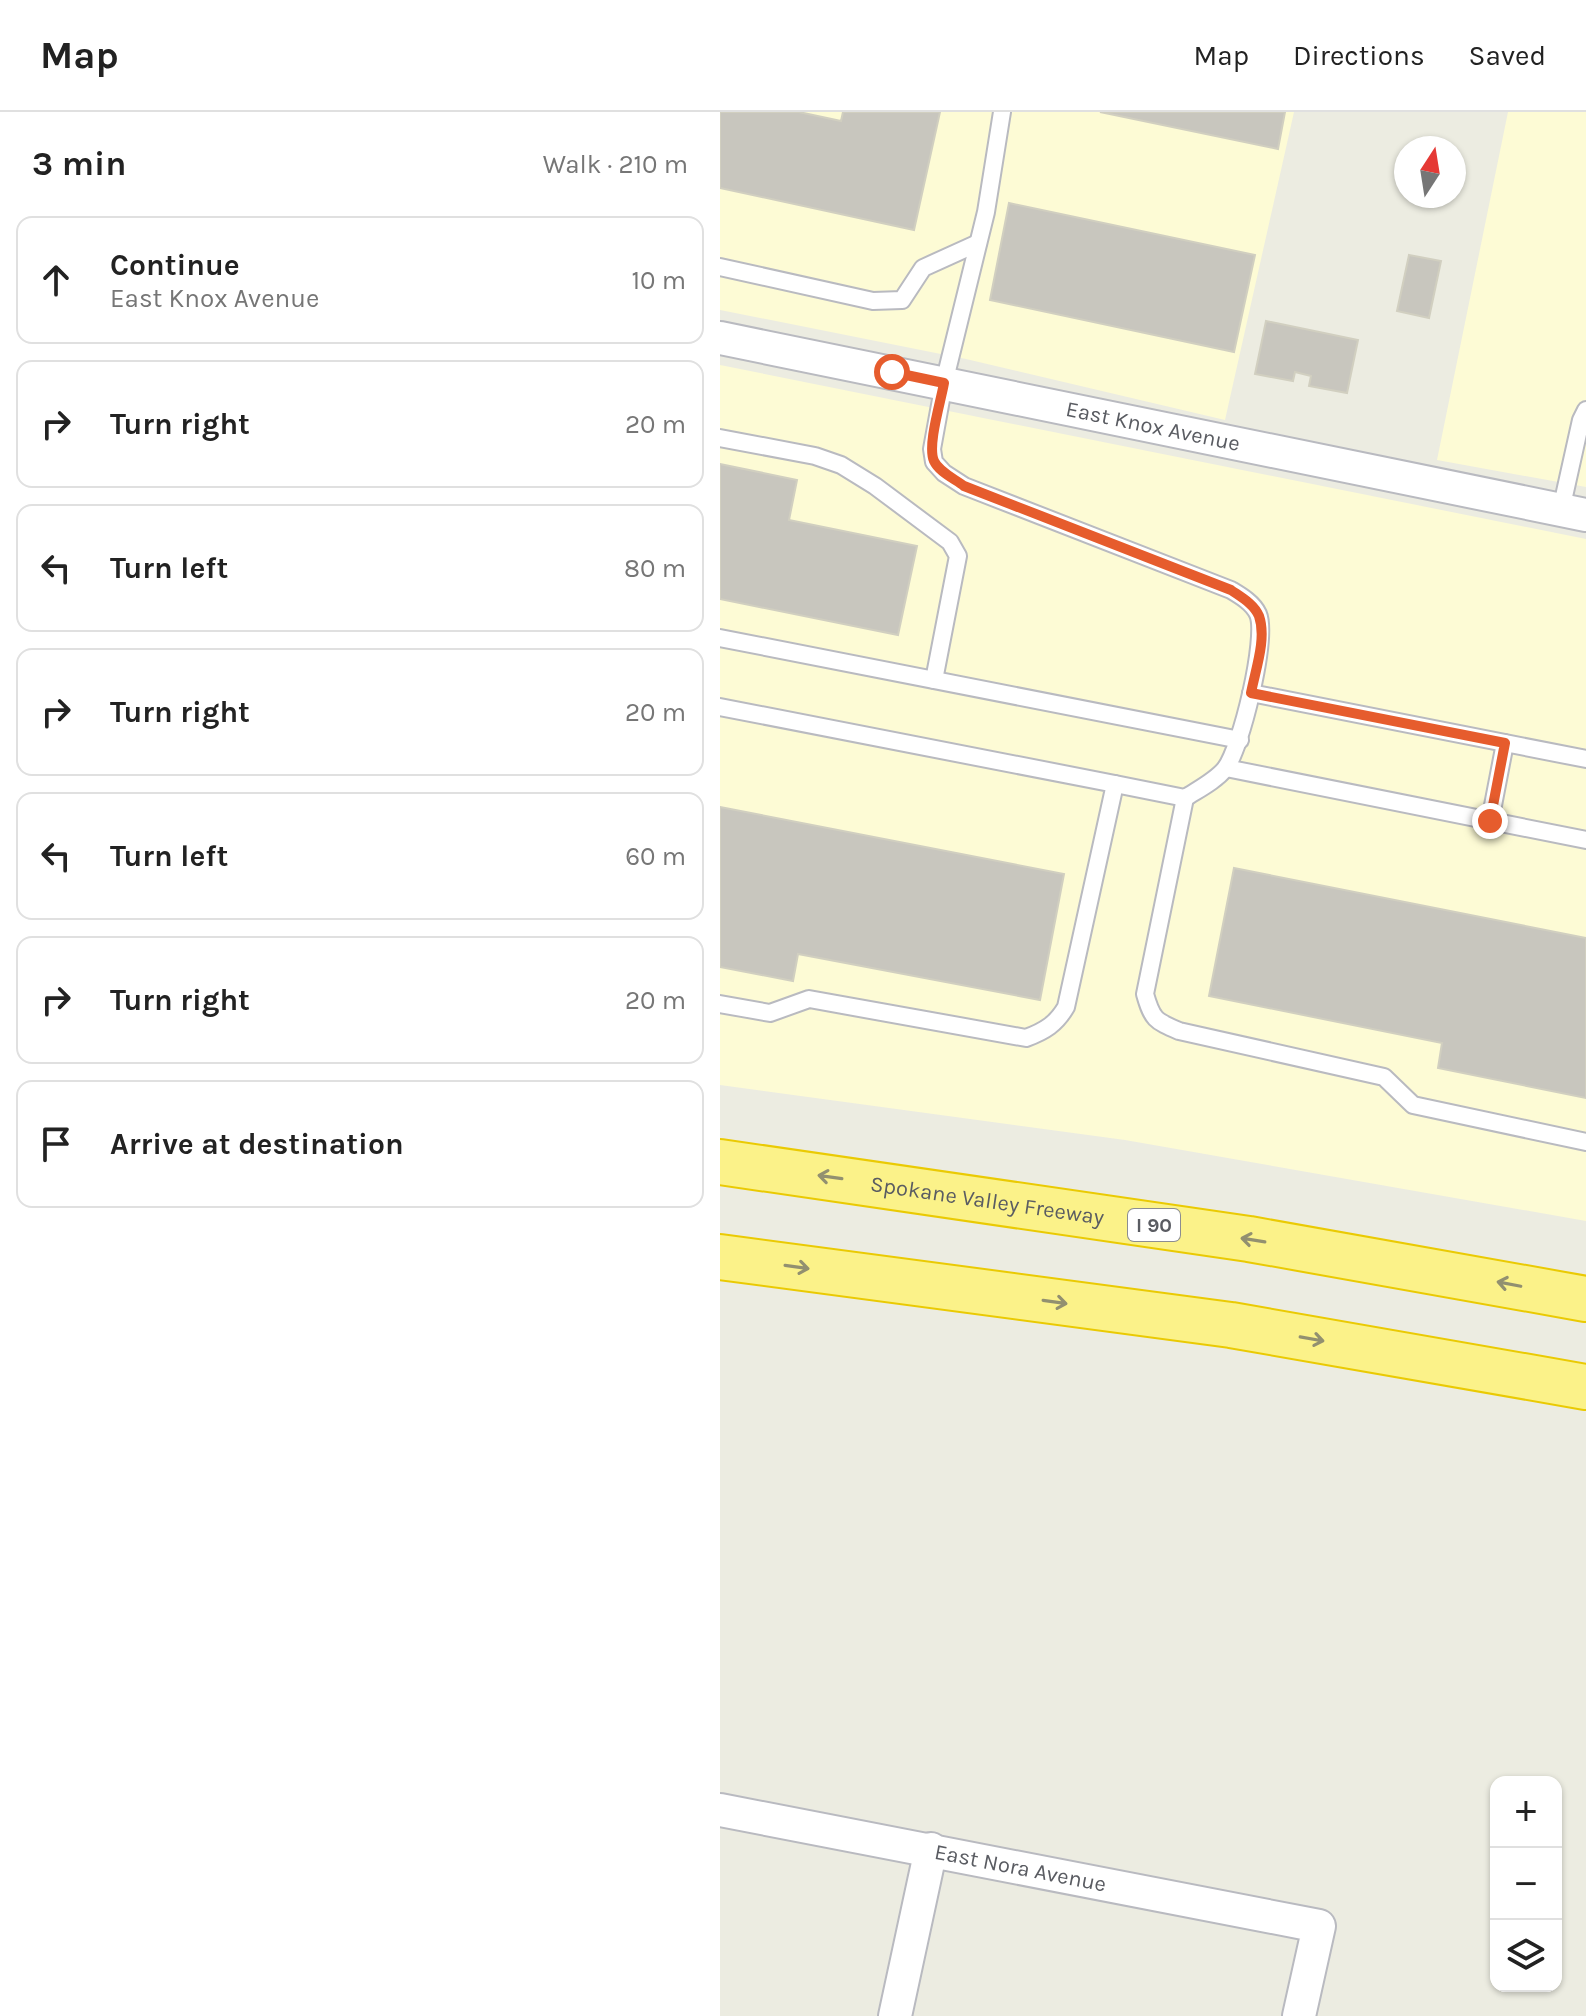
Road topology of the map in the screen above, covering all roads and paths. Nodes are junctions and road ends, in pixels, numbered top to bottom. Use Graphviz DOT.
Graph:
graph roads {
  1 [pos="1002,112"];
  2 [pos="978,243"];
  3 [pos="720,267"];
  4 [pos="720,338"];
  5 [pos="944,383"];
  6 [pos="1586,410"];
  7 [pos="720,438"];
  8 [pos="1573,512"];
  9 [pos="720,638"];
  10 [pos="934,680"];
  11 [pos="1251,693"];
  12 [pos="720,707"];
  13 [pos="1240,740"];
  14 [pos="1505,743"];
  15 [pos="1586,759"];
  16 [pos="1226,768"];
  17 [pos="1115,784"];
  18 [pos="1185,798"];
  19 [pos="1490,821"];
  20 [pos="1586,840"];
  21 [pos="720,1004"];
  22 [pos="1586,1142"];
  23 [pos="720,1162"];
  24 [pos="720,1257"];
  25 [pos="1586,1299"];
  26 [pos="1586,1387"];
  27 [pos="720,1810"];
  28 [pos="931,1849"];
  29 [pos="895,2016"];
  30 [pos="1299,2016"];
  1 -- 2 [label="lane"];
  2 -- 3 [label="lane"];
  2 -- 5 [label="lane"];
  4 -- 5 [label="street, East Knox Avenue"];
  5 -- 8 [label="street, East Knox Avenue"];
  5 -- 11 [label="lane"];
  6 -- 8 [label="lane"];
  7 -- 10 [label="lane"];
  9 -- 10 [label="lane"];
  10 -- 13 [label="lane"];
  11 -- 13 [label="lane"];
  11 -- 14 [label="lane"];
  12 -- 17 [label="lane"];
  13 -- 16 [label="lane"];
  14 -- 15 [label="lane"];
  14 -- 19 [label="lane"];
  16 -- 18 [label="lane"];
  16 -- 19 [label="lane"];
  17 -- 18 [label="lane"];
  17 -- 21 [label="lane"];
  18 -- 22 [label="lane"];
  19 -- 20 [label="lane"];
  25 -- 23 [label="highway, Spokane Valley Freeway / I 90, one-way"];
  24 -- 26 [label="highway, one-way"];
  27 -- 28 [label="street, East Nora Avenue"];
  28 -- 29 [label="street"];
  28 -- 30 [label="street, East Nora Avenue"];
}
